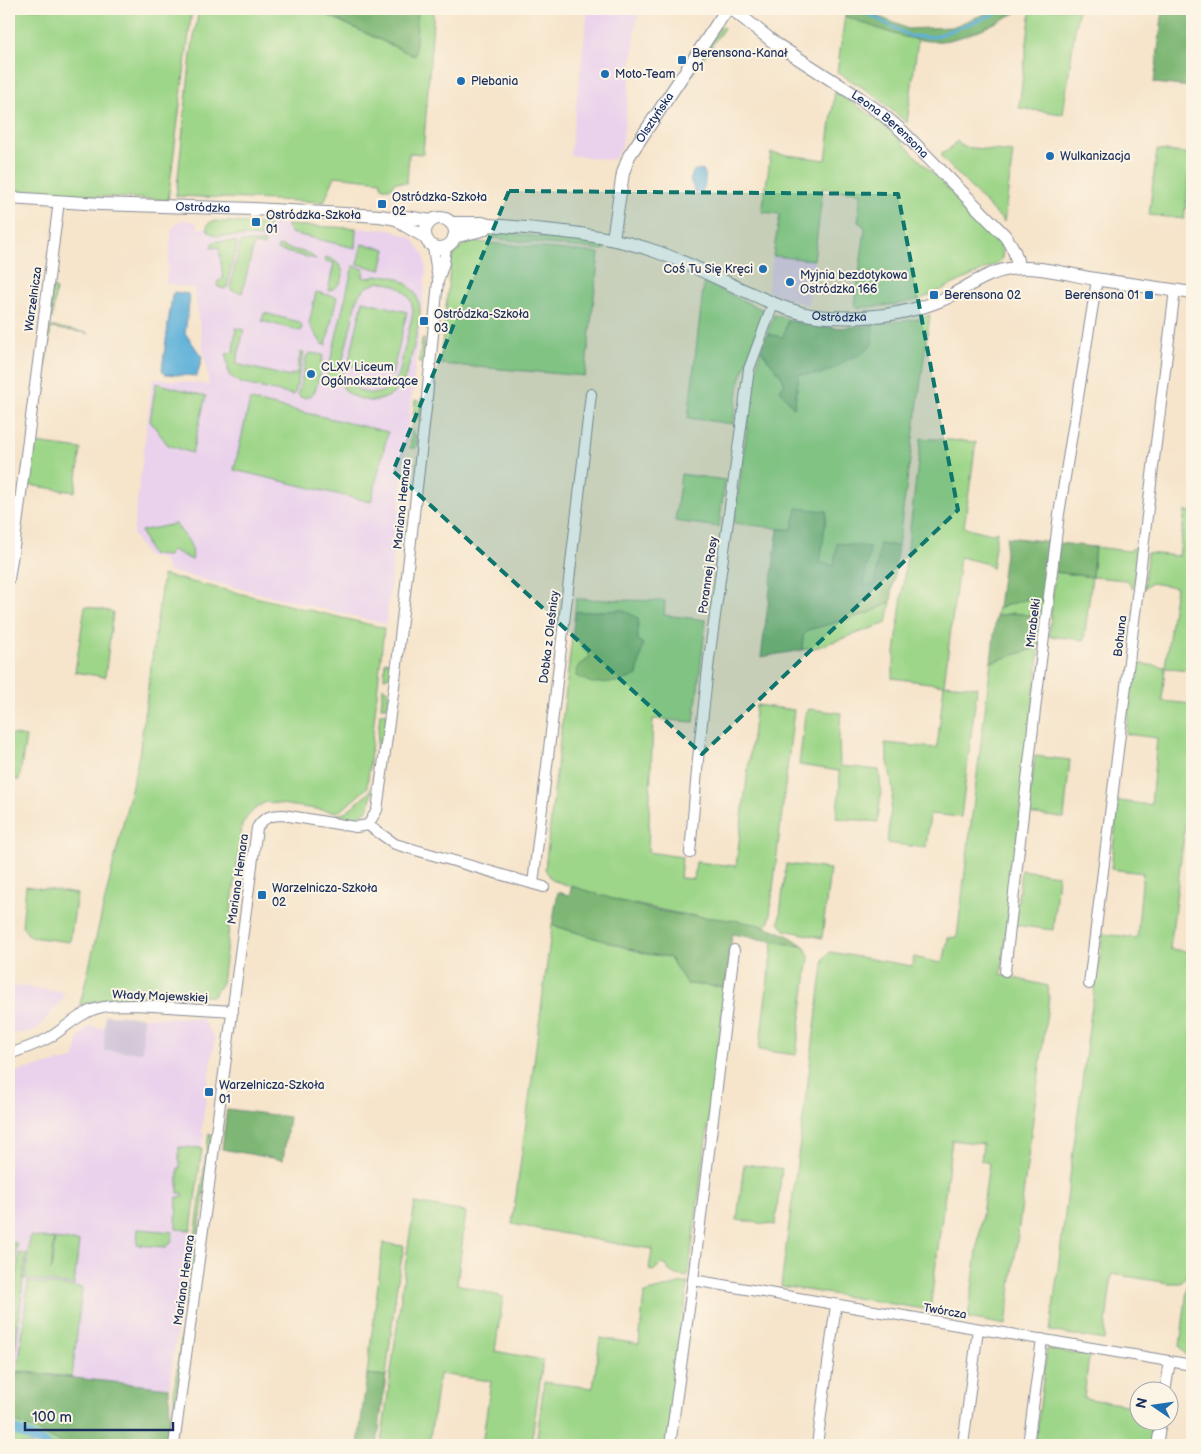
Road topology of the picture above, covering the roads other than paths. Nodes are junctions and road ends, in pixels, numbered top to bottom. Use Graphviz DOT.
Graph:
graph roads {
  1 [pos="727,9"];
  2 [pos="732,9"];
  3 [pos="9,198"];
  4 [pos="59,201"];
  5 [pos="397,219"];
  6 [pos="431,221"];
  7 [pos="451,223"];
  8 [pos="489,225"];
  9 [pos="454,237"];
  10 [pos="613,239"];
  11 [pos="429,242"];
  12 [pos="446,247"];
  13 [pos="1018,268"];
  14 [pos="1095,279"];
  15 [pos="438,281"];
  16 [pos="1175,290"];
  17 [pos="1192,293"];
  18 [pos="773,304"];
  19 [pos="591,394"];
  20 [pos="9,579"];
  21 [pos="368,825"];
  22 [pos="690,853"];
  23 [pos="533,884"];
  24 [pos="544,886"];
  25 [pos="734,950"];
  26 [pos="1005,972"];
  27 [pos="1089,984"];
  28 [pos="233,1011"];
  29 [pos="9,1054"];
  30 [pos="693,1280"];
  31 [pos="836,1304"];
  32 [pos="978,1329"];
  33 [pos="1042,1339"];
  34 [pos="1170,1361"];
  35 [pos="1192,1365"];
  36 [pos="1167,1382"];
  37 [pos="1160,1432"];
  38 [pos="174,1445"];
  39 [pos="670,1445"];
  40 [pos="817,1445"];
  41 [pos="963,1445"];
  42 [pos="1028,1445"];
  43 [pos="1158,1445"];
  1 -- 10 [label="street, Olsztyńska"];
  2 -- 13 [label="street, Leona Berensona"];
  3 -- 4 [label="street, Ostródzka"];
  4 -- 5 [label="street, Ostródzka"];
  4 -- 20 [label="street, Warzelnicza"];
  5 -- 6 [label="street, Ostródzka"];
  5 -- 11 [label="street, Ostródzka"];
  6 -- 7 [label="street"];
  6 -- 11 [label="street"];
  7 -- 8 [label="street, Ostródzka"];
  7 -- 9 [label="street"];
  8 -- 9 [label="street, Ostródzka"];
  8 -- 10 [label="street, Ostródzka"];
  9 -- 12 [label="street"];
  10 -- 18 [label="street, Ostródzka"];
  11 -- 12 [label="street"];
  11 -- 15 [label="street, Mariana Hemara"];
  12 -- 15 [label="street, Mariana Hemara"];
  13 -- 14 [label="street, Ostródzka"];
  13 -- 18 [label="street, Ostródzka"];
  14 -- 16 [label="street, Ostródzka"];
  14 -- 26 [label="street, Mirabelki"];
  15 -- 21 [label="street, Mariana Hemara"];
  16 -- 17 [label="street, Ostródzka"];
  16 -- 27 [label="street, Bohuna"];
  18 -- 22 [label="street, Porannej Rosy"];
  19 -- 23 [label="street, Dobka z Oleśnicy"];
  21 -- 23 [label="street"];
  21 -- 28 [label="street, Mariana Hemara"];
  23 -- 24 [label="street"];
  25 -- 30 [label="street"];
  28 -- 29 [label="street, Włady Majewskiej"];
  28 -- 38 [label="street, Mariana Hemara"];
  30 -- 31 [label="street, Twórcza"];
  30 -- 39 [label="street"];
  31 -- 32 [label="street, Twórcza"];
  31 -- 40 [label="street"];
  32 -- 33 [label="street, Twórcza"];
  32 -- 41 [label="street"];
  33 -- 34 [label="street, Twórcza"];
  33 -- 42 [label="street"];
  34 -- 35 [label="street, Twórcza"];
  34 -- 36 [label="street"];
  37 -- 43 [label="street"];
}
